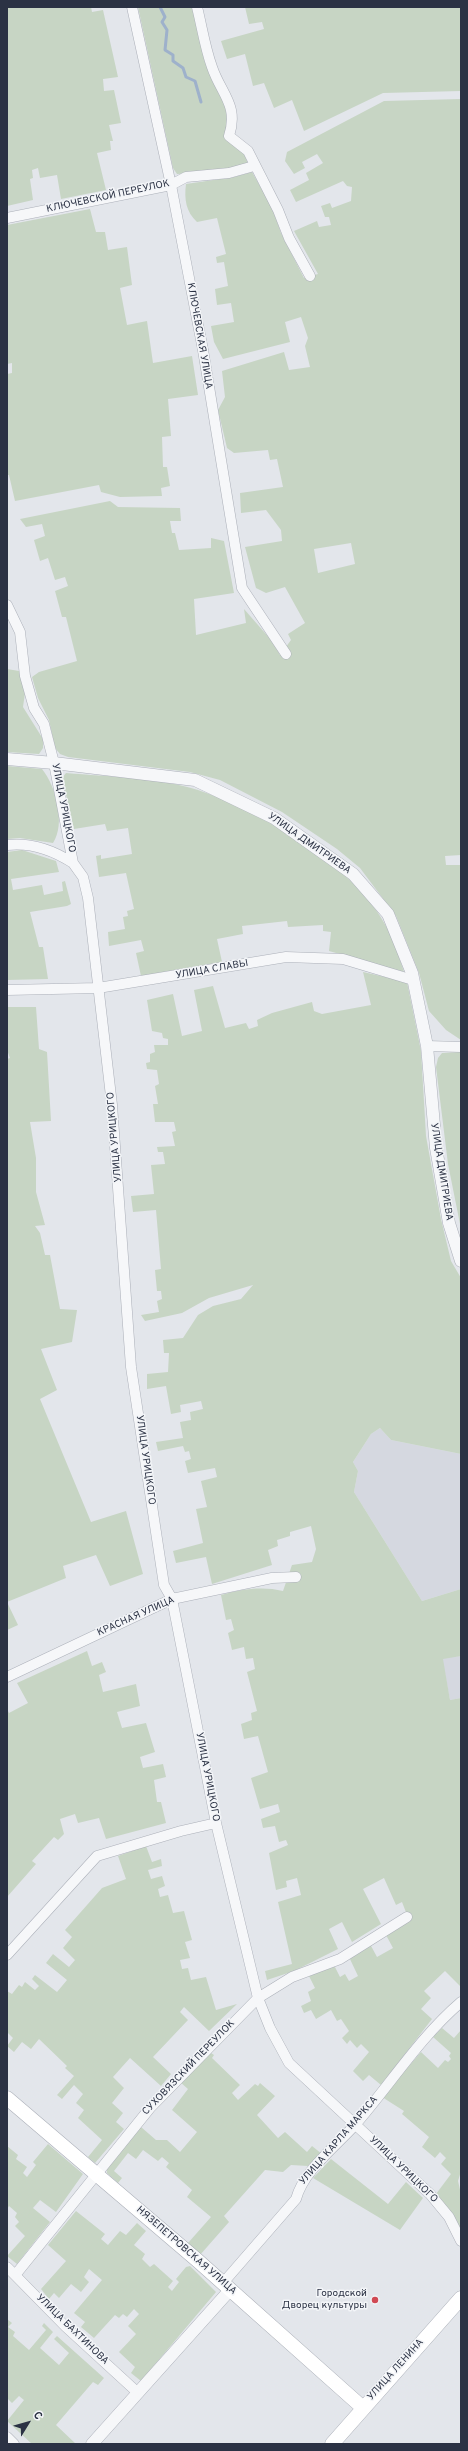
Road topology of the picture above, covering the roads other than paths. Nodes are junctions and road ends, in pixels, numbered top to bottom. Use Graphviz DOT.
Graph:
graph roads {
  1 [pos="132,7"];
  2 [pos="197,7"];
  3 [pos="254,166"];
  4 [pos="171,185"];
  5 [pos="7,218"];
  6 [pos="310,276"];
  7 [pos="7,605"];
  8 [pos="286,654"];
  9 [pos="7,760"];
  10 [pos="54,763"];
  11 [pos="7,845"];
  12 [pos="74,863"];
  13 [pos="414,980"];
  14 [pos="98,988"];
  15 [pos="7,990"];
  16 [pos="427,1046"];
  17 [pos="461,1047"];
  18 [pos="461,1262"];
  19 [pos="296,1577"];
  20 [pos="172,1599"];
  21 [pos="7,1677"];
  22 [pos="216,1823"];
  23 [pos="407,1917"];
  24 [pos="7,1955"];
  25 [pos="258,1998"];
  26 [pos="461,2002"];
  27 [pos="7,2098"];
  28 [pos="355,2125"];
  29 [pos="95,2173"];
  30 [pos="461,2241"];
  31 [pos="7,2266"];
  32 [pos="16,2274"];
  33 [pos="227,2287"];
  34 [pos="461,2298"];
  35 [pos="137,2392"];
  36 [pos="362,2407"];
  37 [pos="7,2437"];
  38 [pos="14,2444"];
  39 [pos="92,2444"];
  40 [pos="332,2444"];
  1 -- 4 [label="street, КЛЮЧЕВСКАЯ УЛИЦА"];
  2 -- 3 [label="street"];
  3 -- 4 [label="street, КЛЮЧЕВСКОЙ ПЕРЕУЛОК"];
  3 -- 6 [label="street"];
  4 -- 5 [label="street, КЛЮЧЕВСКОЙ ПЕРЕУЛОК"];
  4 -- 8 [label="street, КЛЮЧЕВСКАЯ УЛИЦА"];
  7 -- 10 [label="street, УЛИЦА УРИЦКОГО"];
  9 -- 10 [label="street, УЛИЦА ДМИТРИЕВА"];
  10 -- 12 [label="street, УЛИЦА УРИЦКОГО"];
  10 -- 13 [label="street, УЛИЦА ДМИТРИЕВА"];
  11 -- 12 [label="street"];
  12 -- 14 [label="street, УЛИЦА УРИЦКОГО"];
  13 -- 14 [label="street, УЛИЦА СЛАВЫ"];
  13 -- 16 [label="street, УЛИЦА ДМИТРИЕВА"];
  14 -- 15 [label="street, УЛИЦА СЛАВЫ"];
  14 -- 20 [label="street, УЛИЦА УРИЦКОГО"];
  16 -- 17 [label="street"];
  16 -- 18 [label="street, УЛИЦА ДМИТРИЕВА"];
  19 -- 20 [label="street, КРАСНАЯ УЛИЦА"];
  20 -- 21 [label="street, КРАСНАЯ УЛИЦА"];
  20 -- 22 [label="street, УЛИЦА УРИЦКОГО"];
  22 -- 24 [label="street"];
  22 -- 25 [label="street, УЛИЦА УРИЦКОГО"];
  23 -- 25 [label="street, СУХОВЯЗСКИЙ ПЕРЕУЛОК"];
  25 -- 28 [label="street, УЛИЦА УРИЦКОГО"];
  25 -- 29 [label="street, СУХОВЯЗСКИЙ ПЕРЕУЛОК"];
  26 -- 28 [label="street, УЛИЦА КАРЛА МАРКСА"];
  27 -- 29 [label="main road, НЯЗЕПЕТРОВСКАЯ УЛИЦА"];
  28 -- 30 [label="street, УЛИЦА УРИЦКОГО"];
  28 -- 33 [label="street, УЛИЦА КАРЛА МАРКСА"];
  29 -- 32 [label="street, СУХОВЯЗСКИЙ ПЕРЕУЛОК"];
  29 -- 33 [label="main road, НЯЗЕПЕТРОВСКАЯ УЛИЦА"];
  31 -- 32 [label="street, УЛИЦА БАХТИНОВА"];
  32 -- 35 [label="street, УЛИЦА БАХТИНОВА"];
  33 -- 35 [label="street, УЛИЦА КАРЛА МАРКСА"];
  33 -- 36 [label="main road, НЯЗЕПЕТРОВСКАЯ УЛИЦА"];
  34 -- 36 [label="main road, УЛИЦА ЛЕНИНА"];
  35 -- 39 [label="street, УЛИЦА КАРЛА МАРКСА"];
  36 -- 40 [label="main road, УЛИЦА ЛЕНИНА"];
  37 -- 38 [label="street"];
}
